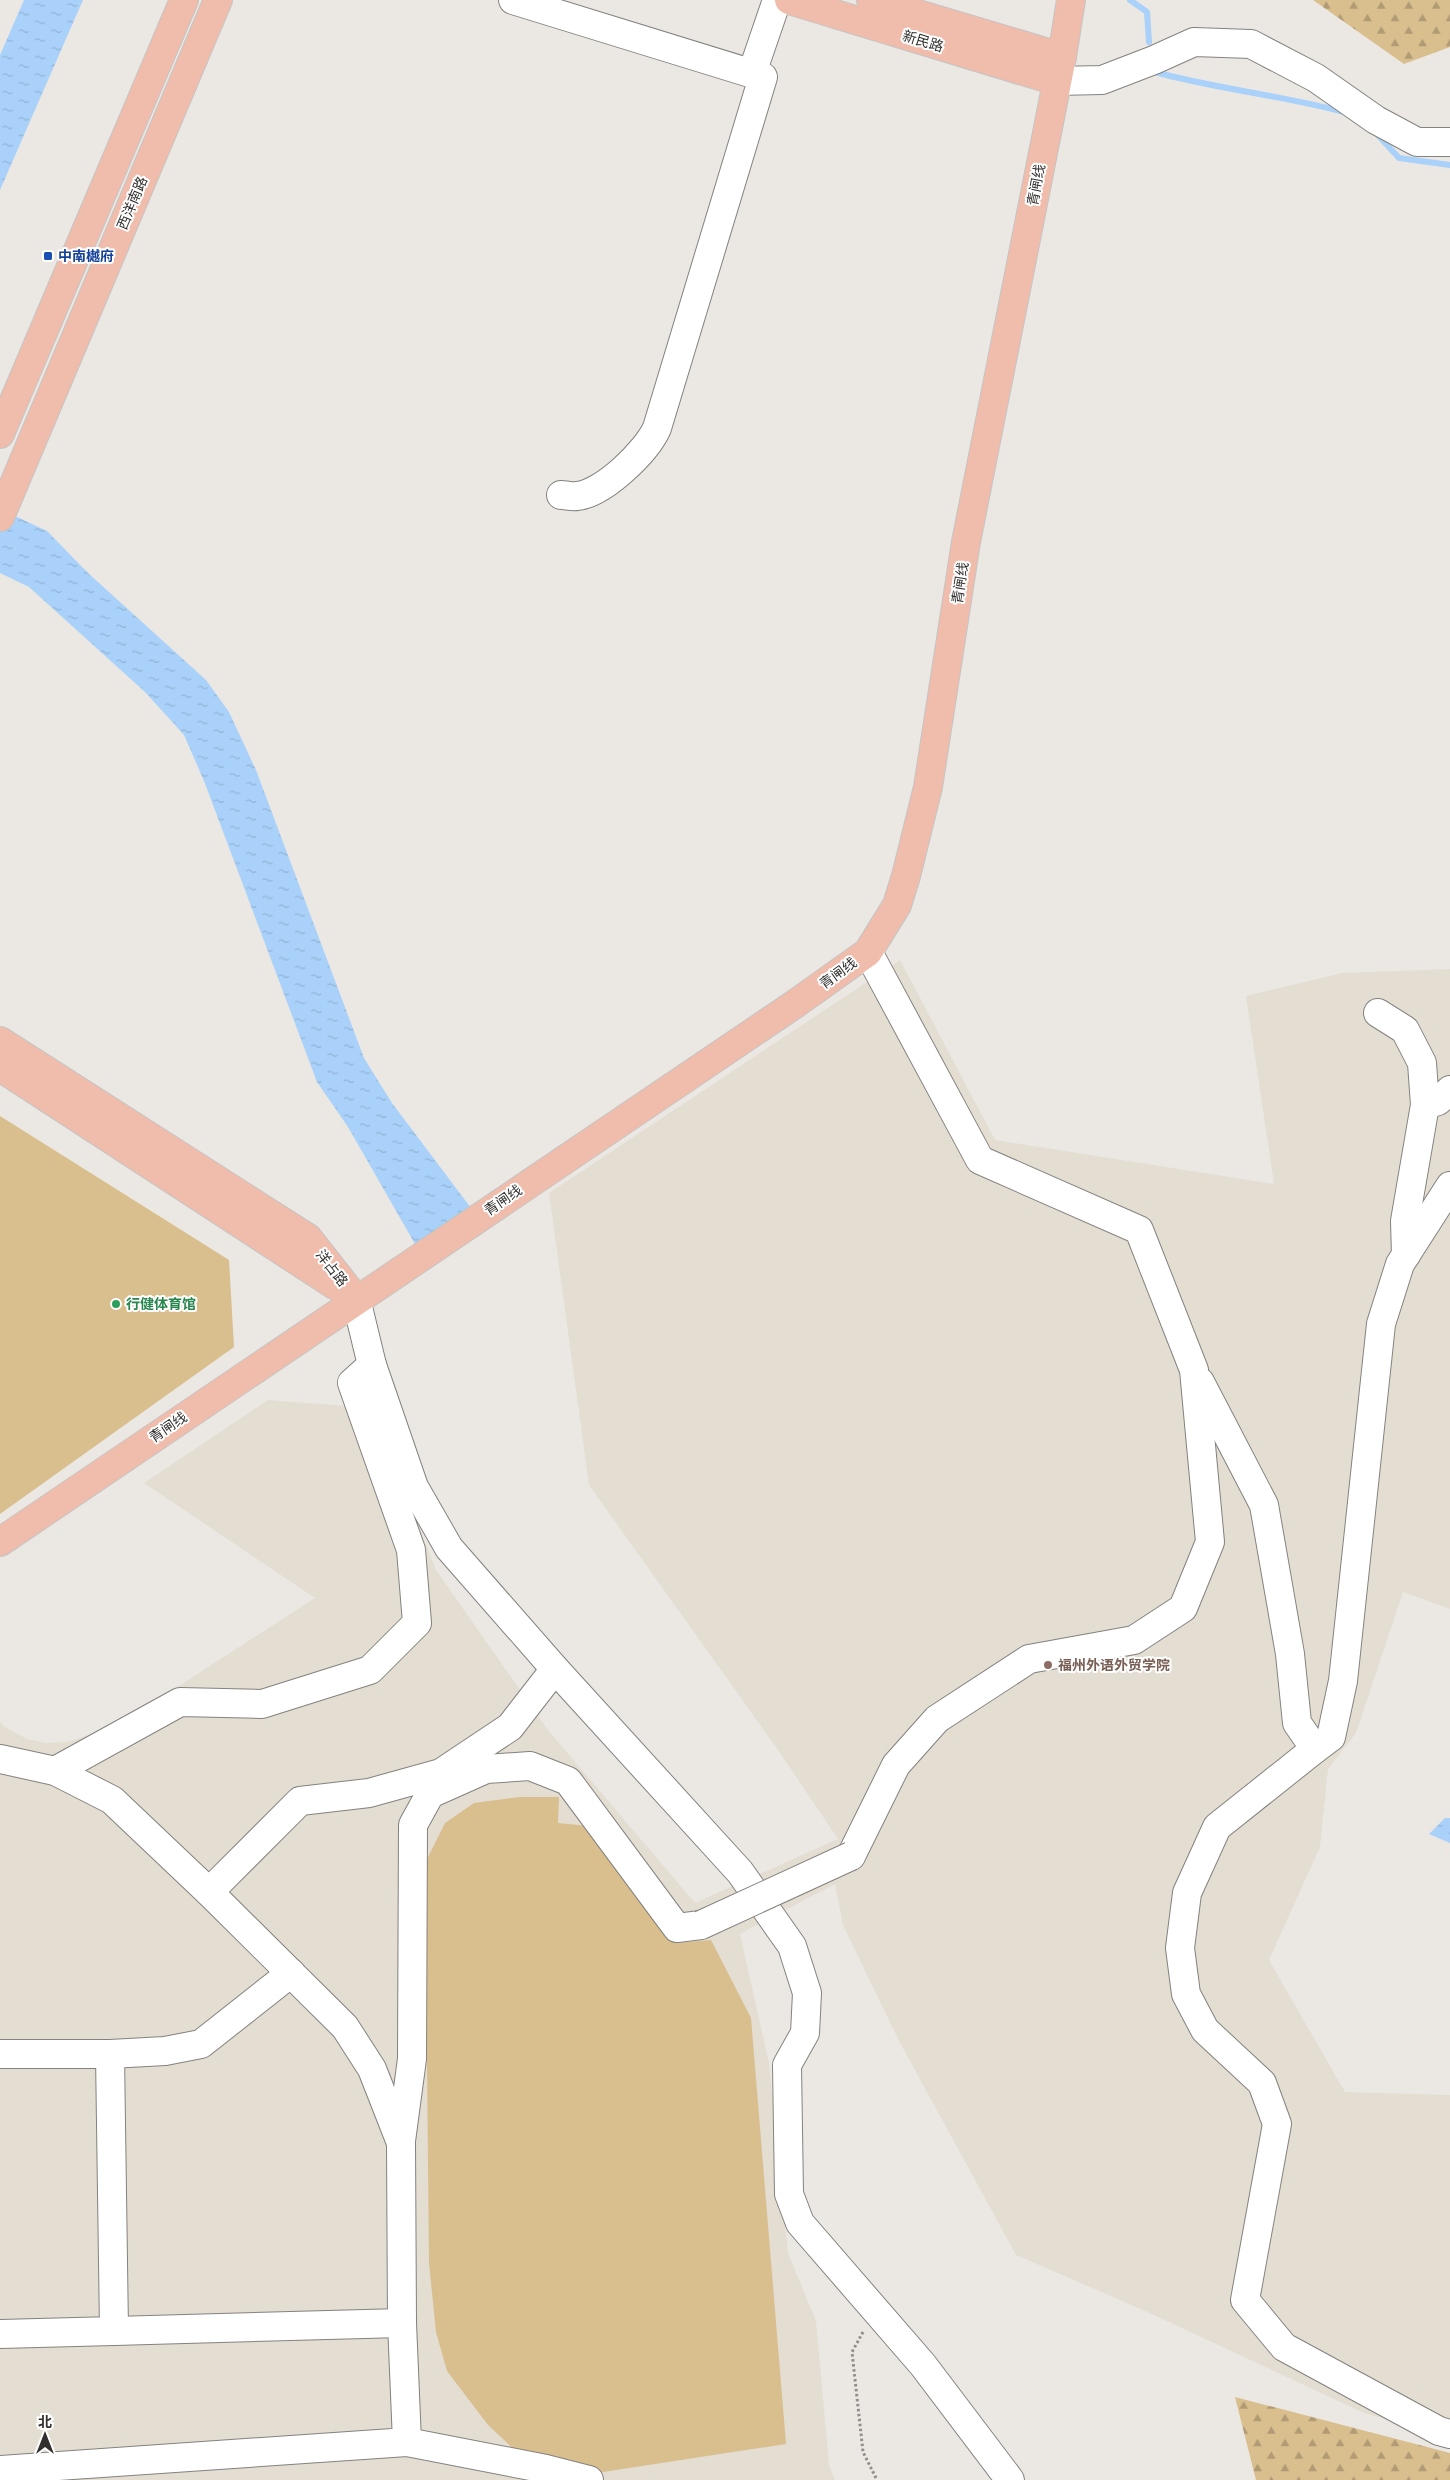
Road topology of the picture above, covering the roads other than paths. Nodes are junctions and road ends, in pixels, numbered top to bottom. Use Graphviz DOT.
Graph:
graph roads {
  1 [pos="184,0"];
  2 [pos="218,0"];
  3 [pos="513,0"];
  4 [pos="777,0"];
  5 [pos="789,0"];
  6 [pos="871,0"];
  7 [pos="1071,0"];
  8 [pos="1059,69"];
  9 [pos="752,73"];
  10 [pos="1450,142"];
  11 [pos="0,434"];
  12 [pos="561,495"];
  13 [pos="3,510"];
  14 [pos="868,952"];
  15 [pos="1378,1013"];
  16 [pos="0,1041"];
  17 [pos="0,1067"];
  18 [pos="1450,1090"];
  19 [pos="1425,1105"];
  20 [pos="1450,1186"];
  21 [pos="1406,1255"];
  22 [pos="356,1299"];
  23 [pos="372,1365"];
  24 [pos="1194,1370"];
  25 [pos="0,1542"];
  26 [pos="555,1669"];
  27 [pos="1315,1749"];
  28 [pos="0,1759"];
  29 [pos="55,1772"];
  30 [pos="209,1892"];
  31 [pos="291,1973"];
  32 [pos="0,2054"];
  33 [pos="110,2054"];
  34 [pos="401,2143"];
  35 [pos="402,2323"];
  36 [pos="114,2331"];
  37 [pos="0,2334"];
  38 [pos="1450,2434"];
  39 [pos="407,2442"];
  40 [pos="0,2470"];
  41 [pos="589,2480"];
  42 [pos="1010,2480"];
  1 -- 11 [label="main road"];
  2 -- 13 [label="main road, 西洋南路"];
  3 -- 9 [label="street"];
  4 -- 9 [label="street"];
  5 -- 8 [label="main road, 新民路"];
  6 -- 8 [label="main road, 新民路"];
  7 -- 8 [label="main road, 青闸线"];
  8 -- 10 [label="street"];
  8 -- 14 [label="main road, 青闸线"];
  9 -- 12 [label="street"];
  14 -- 22 [label="main road, 青闸线"];
  14 -- 24 [label="street"];
  15 -- 19 [label="street"];
  16 -- 22 [label="main road, 洋占路"];
  17 -- 22 [label="main road, 洋占路"];
  18 -- 19 [label="street"];
  19 -- 21 [label="street"];
  20 -- 21 [label="street"];
  21 -- 27 [label="street"];
  22 -- 23 [label="street"];
  22 -- 25 [label="main road, 青闸线"];
  23 -- 26 [label="street"];
  23 -- 29 [label="street"];
  24 -- 27 [label="street"];
  24 -- 34 [label="street, bridge"];
  26 -- 30 [label="street"];
  26 -- 42 [label="street"];
  27 -- 38 [label="street"];
  28 -- 29 [label="street"];
  29 -- 30 [label="street"];
  30 -- 31 [label="street"];
  31 -- 33 [label="street"];
  31 -- 34 [label="street"];
  32 -- 33 [label="street"];
  33 -- 36 [label="street"];
  34 -- 35 [label="street"];
  35 -- 36 [label="street"];
  35 -- 39 [label="street"];
  36 -- 37 [label="street"];
  39 -- 40 [label="street"];
  39 -- 41 [label="street"];
}
